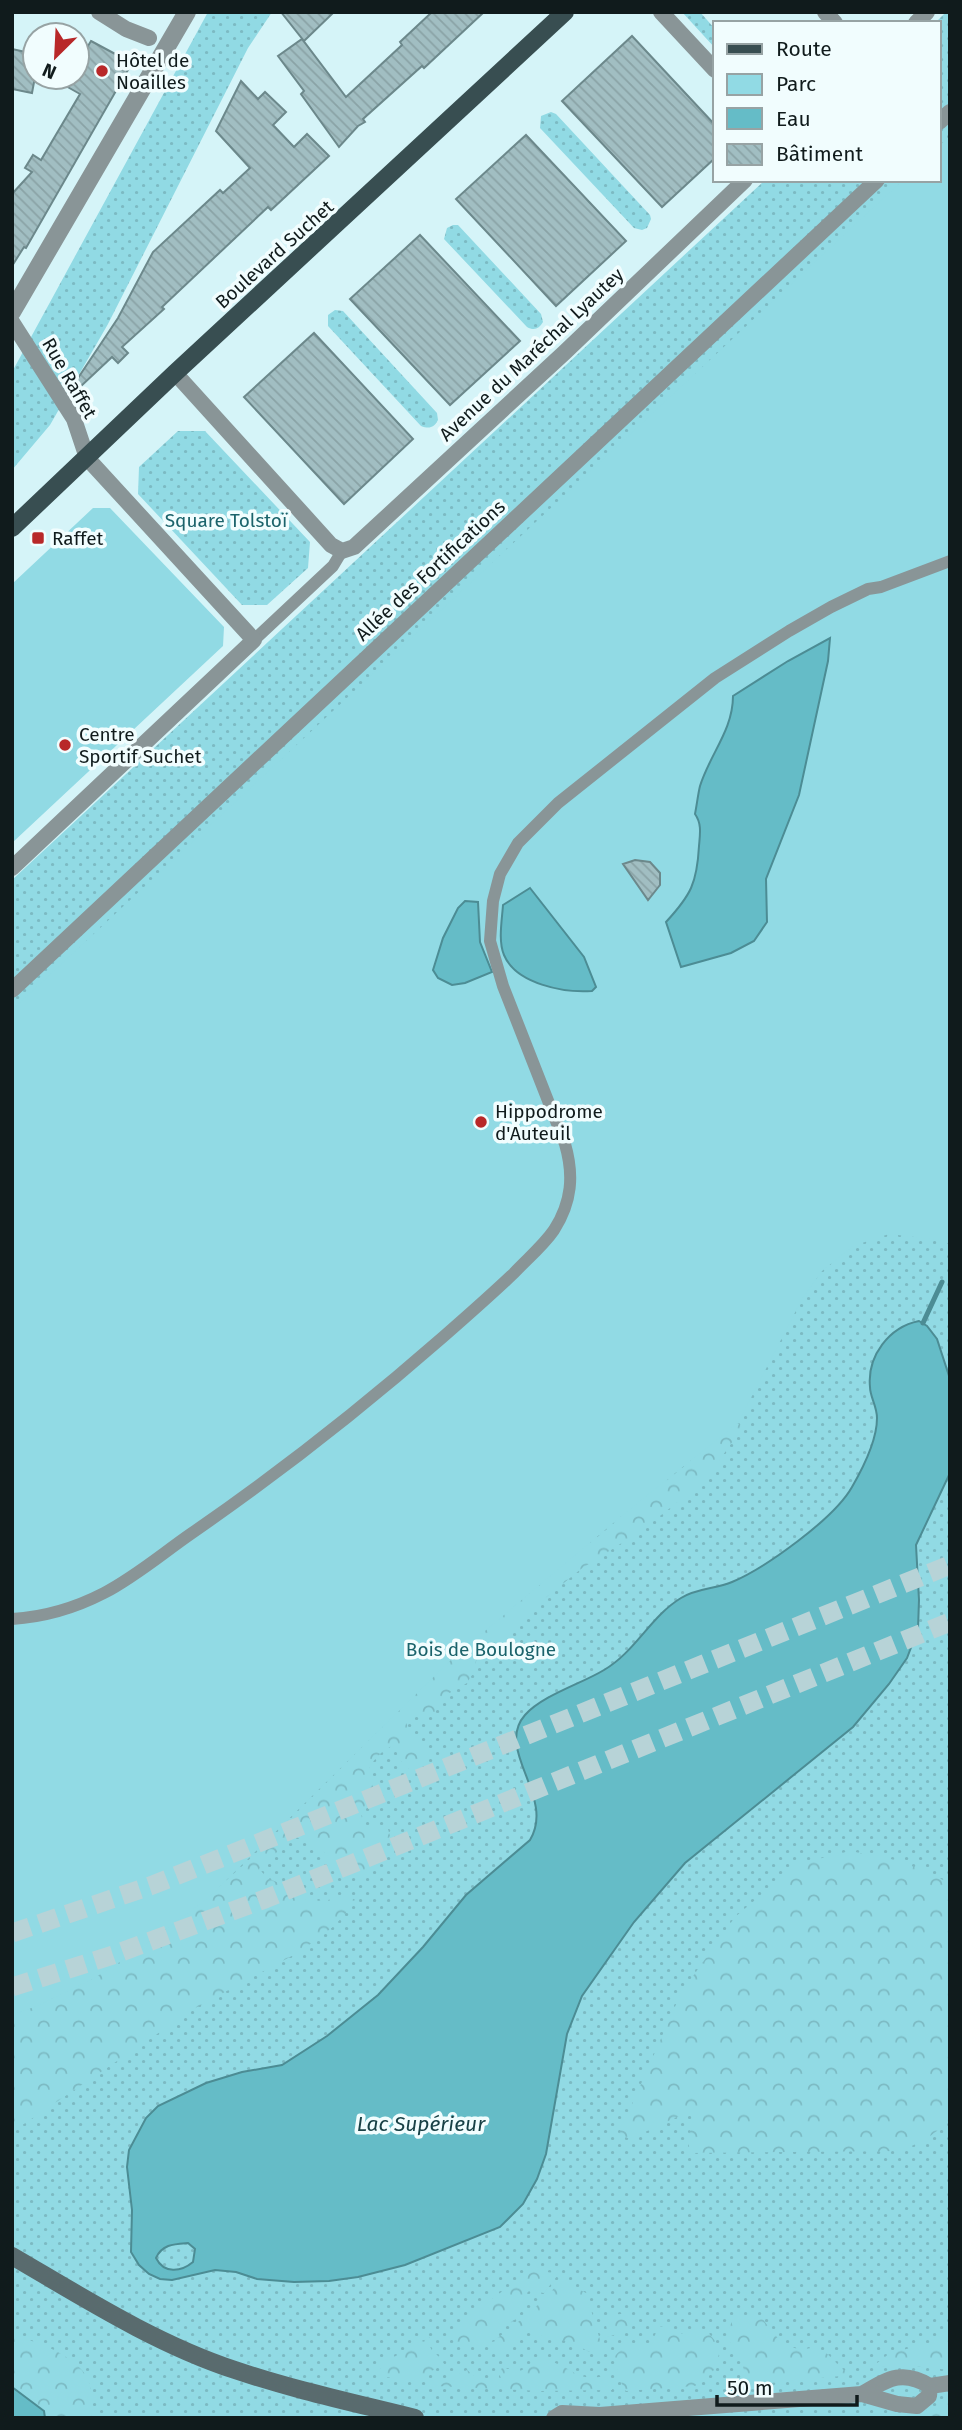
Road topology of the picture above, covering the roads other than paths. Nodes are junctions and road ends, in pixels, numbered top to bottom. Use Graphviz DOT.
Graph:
graph roads {
  1 [pos="99,12"];
  2 [pos="187,12"];
  3 [pos="565,12"];
  4 [pos="661,12"];
  5 [pos="149,38"];
  6 [pos="713,67"];
  7 [pos="743,182"];
  8 [pos="875,182"];
  9 [pos="12,312"];
  10 [pos="12,322"];
  11 [pos="175,373"];
  12 [pos="87,457"];
  13 [pos="12,528"];
  14 [pos="342,551"];
  15 [pos="950,561"];
  16 [pos="254,640"];
  17 [pos="12,868"];
  18 [pos="12,990"];
  19 [pos="12,1619"];
  20 [pos="12,2256"];
  21 [pos="950,2383"];
  22 [pos="930,2386"];
  23 [pos="862,2394"];
  24 [pos="600,2416"];
  25 [pos="415,2418"];
  26 [pos="554,2418"];
  1 -- 5 [label="street"];
  2 -- 9 [label="street"];
  3 -- 11 [label="main road, Boulevard Suchet"];
  4 -- 6 [label="street"];
  7 -- 14 [label="street, Avenue du Maréchal Lyautey"];
  8 -- 18 [label="street, Allée des Fortifications"];
  10 -- 12 [label="street, Rue Raffet"];
  11 -- 12 [label="main road, Boulevard Suchet"];
  11 -- 14 [label="street"];
  12 -- 13 [label="main road, Boulevard Suchet"];
  12 -- 16 [label="street"];
  14 -- 16 [label="street"];
  15 -- 19 [label="street"];
  16 -- 17 [label="street"];
  20 -- 25 [label="main road"];
  21 -- 22 [label="street"];
  22 -- 23 [label="street"];
  22 -- 23 [label="street"];
  23 -- 24 [label="street"];
  24 -- 26 [label="street"];
}
